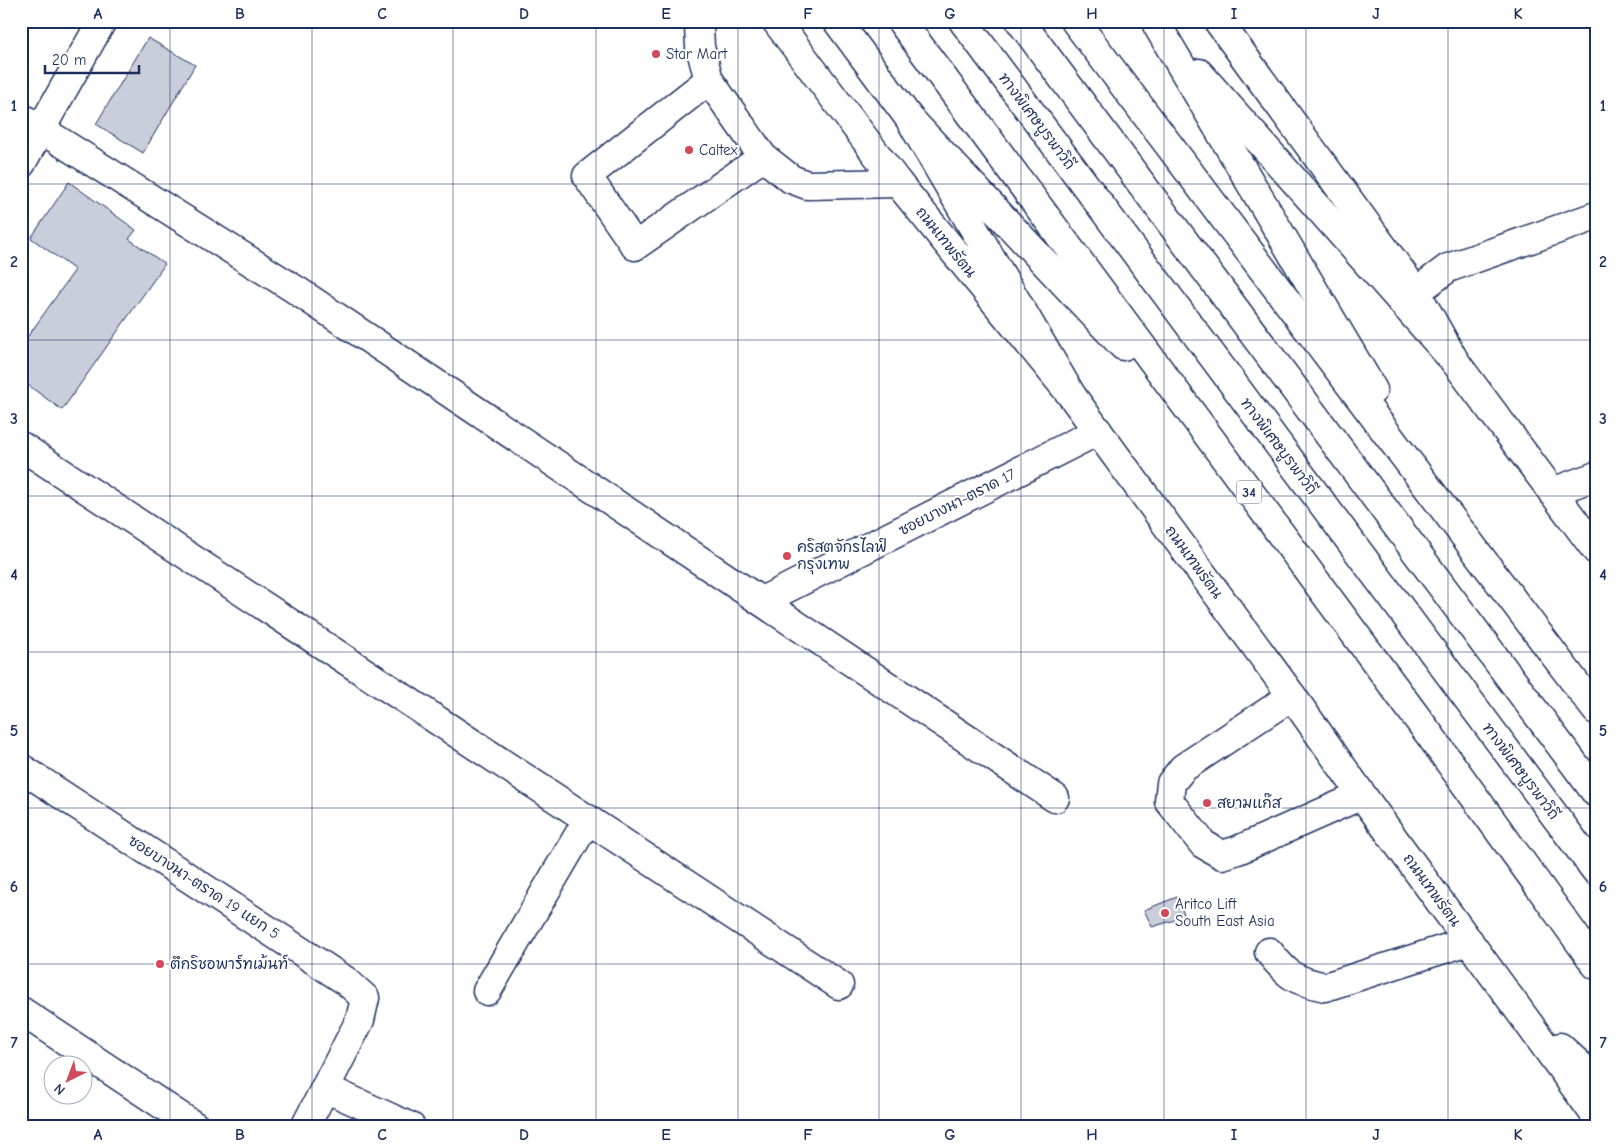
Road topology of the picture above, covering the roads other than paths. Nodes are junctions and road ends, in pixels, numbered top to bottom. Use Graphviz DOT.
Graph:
graph roads {
  1 [pos="102,21"];
  2 [pos="702,21"];
  3 [pos="776,21"];
  4 [pos="837,21"];
  5 [pos="901,21"];
  6 [pos="963,21"];
  7 [pos="1020,21"];
  8 [pos="1075,21"];
  9 [pos="1218,21"];
  10 [pos="1155,23"];
  11 [pos="709,80"];
  12 [pos="909,118"];
  13 [pos="31,123"];
  14 [pos="762,157"];
  15 [pos="21,164"];
  16 [pos="898,184"];
  17 [pos="1596,216"];
  18 [pos="1416,292"];
  19 [pos="1456,363"];
  20 [pos="1072,396"];
  21 [pos="1098,431"];
  22 [pos="1212,442"];
  23 [pos="21,446"];
  24 [pos="1596,476"];
  25 [pos="1552,492"];
  26 [pos="1441,506"];
  27 [pos="1596,550"];
  28 [pos="762,601"];
  29 [pos="1292,696"];
  30 [pos="1596,710"];
  31 [pos="21,768"];
  32 [pos="1596,793"];
  33 [pos="1362,795"];
  34 [pos="1055,798"];
  35 [pos="588,819"];
  36 [pos="1596,871"];
  37 [pos="1469,941"];
  38 [pos="1268,952"];
  39 [pos="1596,965"];
  40 [pos="840,985"];
  41 [pos="487,991"];
  42 [pos="1513,1002"];
  43 [pos="21,1011"];
  44 [pos="1596,1080"];
  45 [pos="325,1088"];
  46 [pos="1596,1116"];
  47 [pos="196,1127"];
  48 [pos="305,1127"];
  49 [pos="411,1127"];
  1 -- 13 [label="main road"];
  2 -- 11 [label="main road"];
  3 -- 16 [label="main road, ถนนเทพรัตน"];
  4 -- 12 [label="main road"];
  5 -- 22 [label="main road, 34"];
  6 -- 36 [label="main road, ทางพิเศษบูรพาวิถี"];
  7 -- 32 [label="main road"];
  8 -- 26 [label="main road"];
  9 -- 18 [label="main road"];
  10 -- 19 [label="main road"];
  10 -- 26 [label="main road"];
  11 -- 14 [label="main road"];
  11 -- 14 [label="main road"];
  12 -- 20 [label="main road"];
  12 -- 22 [label="main road"];
  13 -- 15 [label="main road"];
  13 -- 28 [label="main road"];
  14 -- 16 [label="main road"];
  16 -- 20 [label="main road, ถนนเทพรัตน"];
  17 -- 18 [label="main road"];
  18 -- 19 [label="main road"];
  19 -- 25 [label="main road"];
  20 -- 21 [label="main road, ถนนเทพรัตน"];
  21 -- 28 [label="main road, ซอยบางนา-ตราด 17"];
  21 -- 29 [label="main road, ถนนเทพรัตน"];
  22 -- 39 [label="main road, 34"];
  23 -- 35 [label="main road"];
  24 -- 25 [label="main road"];
  25 -- 27 [label="main road"];
  26 -- 30 [label="main road"];
  28 -- 34 [label="main road"];
  29 -- 33 [label="main road, ถนนเทพรัตน"];
  29 -- 33 [label="main road"];
  31 -- 45 [label="main road, ซอยบางนา-ตราด 19 แยก 5"];
  33 -- 37 [label="main road, ถนนเทพรัตน"];
  35 -- 40 [label="main road"];
  35 -- 41 [label="main road"];
  37 -- 38 [label="main road"];
  37 -- 42 [label="main road, ถนนเทพรัตน"];
  42 -- 44 [label="main road"];
  42 -- 46 [label="main road, ถนนเทพรัตน"];
  43 -- 47 [label="main road"];
  45 -- 48 [label="main road, ซอยบางนา-ตราด 19 แยก 5"];
  45 -- 49 [label="main road"];
}
